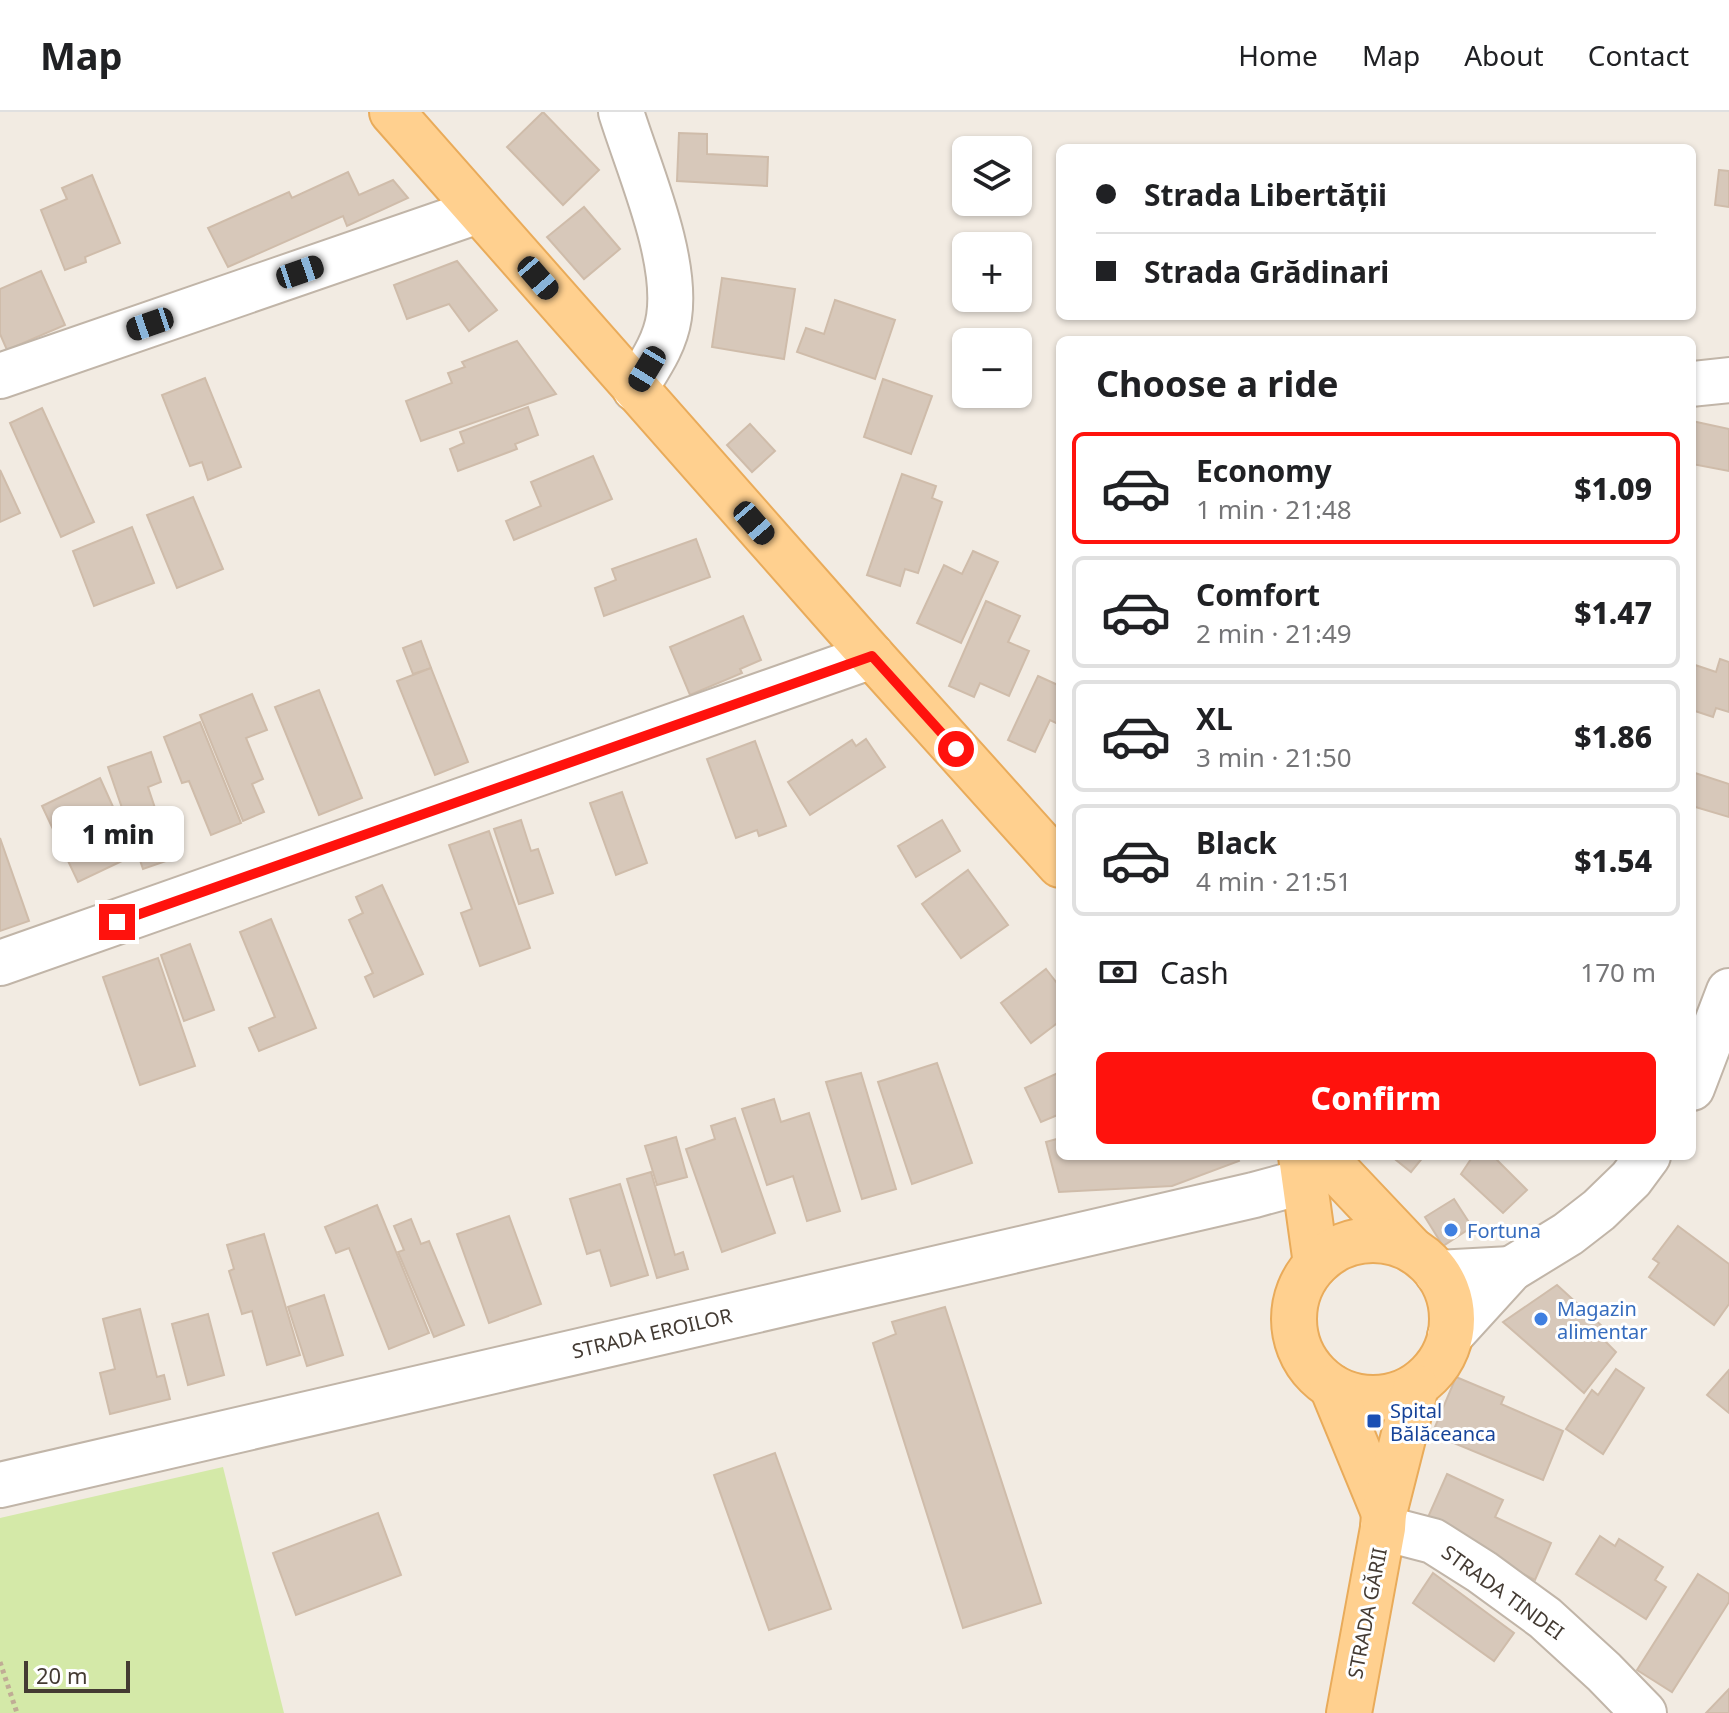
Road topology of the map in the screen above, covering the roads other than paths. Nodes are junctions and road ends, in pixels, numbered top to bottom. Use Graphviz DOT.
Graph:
graph roads {
  1 [pos="392,112"];
  2 [pos="621,112"];
  3 [pos="478,211"];
  4 [pos="0,376"];
  5 [pos="1729,380"];
  6 [pos="1696,384"];
  7 [pos="635,389"];
  8 [pos="872,656"];
  9 [pos="1056,861"];
  10 [pos="0,963"];
  11 [pos="1729,991"];
  12 [pos="1696,1078"];
  13 [pos="1645,1160"];
  14 [pos="1310,1164"];
  15 [pos="1424,1261"];
  16 [pos="1316,1264"];
  17 [pos="1511,1269"];
  18 [pos="1450,1336"];
  19 [pos="1332,1387"];
  20 [pos="1416,1387"];
  21 [pos="0,1485"];
  22 [pos="1383,1520"];
  23 [pos="1349,1713"];
  24 [pos="1644,1713"];
  1 -- 3 [label="main road"];
  2 -- 7 [label="street"];
  3 -- 4 [label="street"];
  3 -- 7 [label="main road"];
  5 -- 6 [label="street"];
  7 -- 8 [label="main road"];
  8 -- 9 [label="main road"];
  8 -- 10 [label="street"];
  11 -- 12 [label="street"];
  13 -- 17 [label="street"];
  14 -- 15 [label="main road"];
  14 -- 16 [label="main road"];
  14 -- 21 [label="street, STRADA EROILOR"];
  15 -- 16 [label="main road"];
  15 -- 17 [label="street"];
  15 -- 18 [label="main road"];
  16 -- 19 [label="main road"];
  17 -- 18 [label="street"];
  18 -- 20 [label="main road"];
  19 -- 20 [label="main road"];
  19 -- 22 [label="main road"];
  20 -- 22 [label="main road, STRADA GĂRII"];
  22 -- 23 [label="main road, STRADA GĂRII"];
  22 -- 24 [label="street, STRADA TINDEI"];
}
